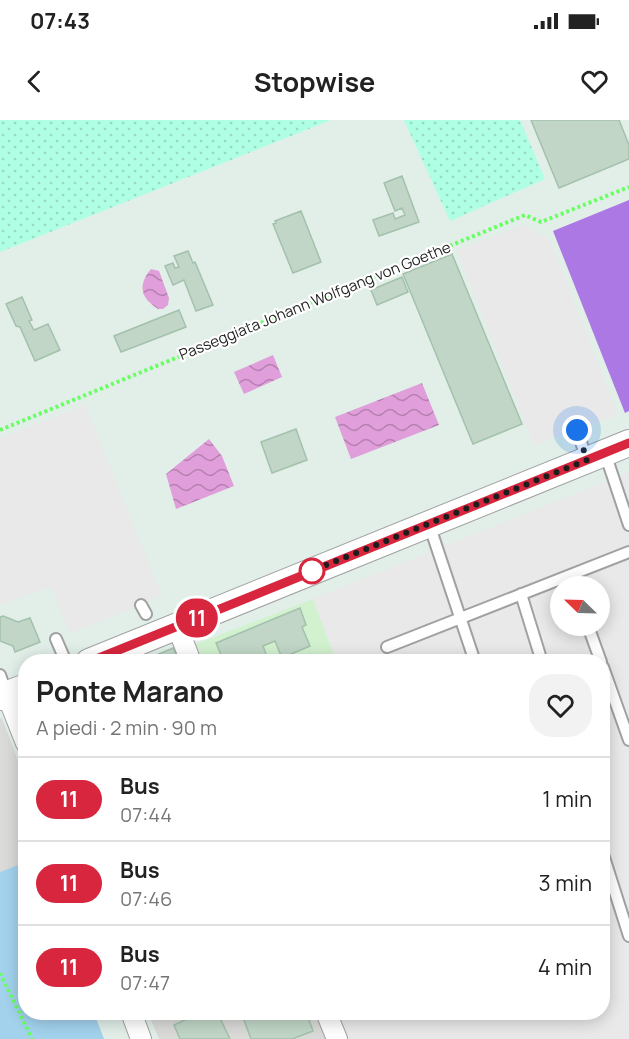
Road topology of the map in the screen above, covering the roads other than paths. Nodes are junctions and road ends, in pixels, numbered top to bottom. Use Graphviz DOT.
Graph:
graph roads {
  1 [pos="577,430"];
  2 [pos="629,443"];
  3 [pos="596,456"];
  4 [pos="429,524"];
  5 [pos="629,525"];
  6 [pos="629,552"];
  7 [pos="570,574"];
  8 [pos="521,594"];
  9 [pos="460,618"];
  10 [pos="177,626"];
  11 [pos="592,636"];
  12 [pos="56,639"];
  13 [pos="387,646"];
  14 [pos="63,654"];
  15 [pos="109,654"];
  16 [pos="187,654"];
  17 [pos="473,654"];
  18 [pos="540,654"];
  19 [pos="598,654"];
  20 [pos="610,687"];
  21 [pos="8,689"];
  22 [pos="18,719"];
  23 [pos="629,740"];
  24 [pos="610,876"];
  25 [pos="629,936"];
  26 [pos="134,1020"];
  27 [pos="329,1020"];
  28 [pos="141,1039"];
  29 [pos="337,1039"];
  1 -- 3 [label="lane"];
  2 -- 3 [label="street"];
  3 -- 4 [label="street"];
  3 -- 5 [label="lane"];
  4 -- 9 [label="lane"];
  4 -- 10 [label="street"];
  6 -- 7 [label="lane"];
  7 -- 8 [label="lane"];
  8 -- 9 [label="lane"];
  8 -- 18 [label="lane"];
  9 -- 13 [label="lane"];
  9 -- 17 [label="lane"];
  10 -- 15 [label="street"];
  10 -- 16 [label="street"];
  11 -- 19 [label="lane"];
  12 -- 14 [label="lane"];
  20 -- 23 [label="lane"];
  21 -- 22 [label="street"];
  24 -- 25 [label="lane"];
  26 -- 28 [label="street"];
  27 -- 29 [label="street"];
}
